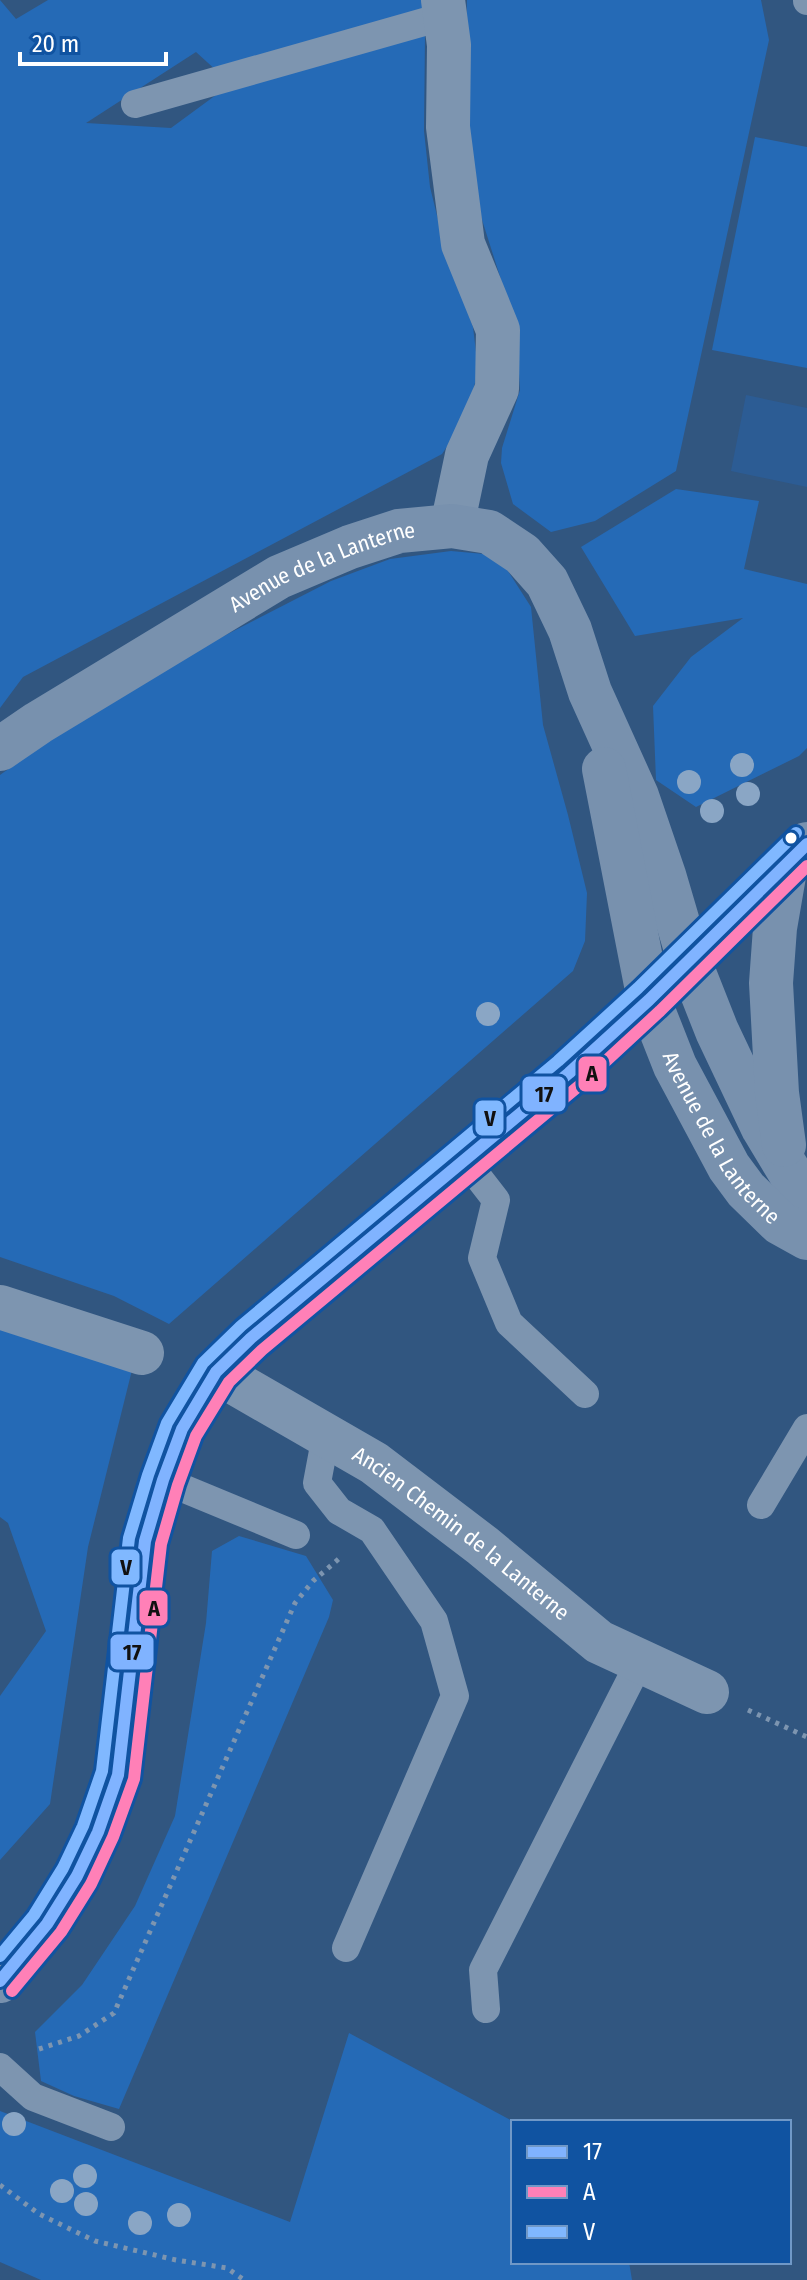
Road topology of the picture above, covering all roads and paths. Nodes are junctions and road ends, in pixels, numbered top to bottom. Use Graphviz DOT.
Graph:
graph roads {
  1 [pos="444,8"];
  2 [pos="135,104"];
  3 [pos="452,526"];
  4 [pos="590,692"];
  5 [pos="0,749"];
  6 [pos="796,854"];
  7 [pos="689,960"];
  8 [pos="649,1000"];
  9 [pos="465,1160"];
  10 [pos="798,1188"];
  11 [pos="807,1238"];
  12 [pos="0,1307"];
  13 [pos="142,1353"];
  14 [pos="216,1372"];
  15 [pos="585,1394"];
  16 [pos="807,1428"];
  17 [pos="326,1435"];
  18 [pos="163,1480"];
  19 [pos="761,1505"];
  20 [pos="372,1530"];
  21 [pos="296,1535"];
  22 [pos="640,1661"];
  23 [pos="707,1692"];
  24 [pos="807,1737"];
  25 [pos="346,1948"];
  26 [pos="0,1981"];
  27 [pos="486,2009"];
  28 [pos="26,2054"];
  29 [pos="0,2067"];
  30 [pos="111,2127"];
  31 [pos="0,2185"];
  32 [pos="244,2280"];
  1 -- 2 [label="lane"];
  1 -- 3 [label="street"];
  3 -- 4 [label="main road, Avenue de la Lanterne"];
  3 -- 5 [label="main road, Avenue de la Lanterne"];
  4 -- 7 [label="main road, Avenue de la Lanterne"];
  4 -- 8 [label="main road, Avenue de la Lanterne"];
  6 -- 7 [label="main road"];
  6 -- 10 [label="main road"];
  7 -- 8 [label="main road"];
  7 -- 10 [label="main road, Avenue de la Lanterne"];
  8 -- 9 [label="main road"];
  8 -- 11 [label="main road, Avenue de la Lanterne"];
  9 -- 14 [label="main road"];
  9 -- 15 [label="lane"];
  12 -- 13 [label="street"];
  14 -- 17 [label="street, Ancien Chemin de la Lanterne"];
  14 -- 18 [label="main road"];
  16 -- 19 [label="lane"];
  17 -- 20 [label="lane"];
  17 -- 22 [label="street, Ancien Chemin de la Lanterne"];
  18 -- 21 [label="lane"];
  18 -- 26 [label="main road"];
  20 -- 25 [label="lane"];
  20 -- 28 [label="path"];
  22 -- 23 [label="street, Ancien Chemin de la Lanterne"];
  22 -- 27 [label="lane"];
  23 -- 24 [label="path"];
  29 -- 30 [label="lane"];
  31 -- 32 [label="path"];
}
